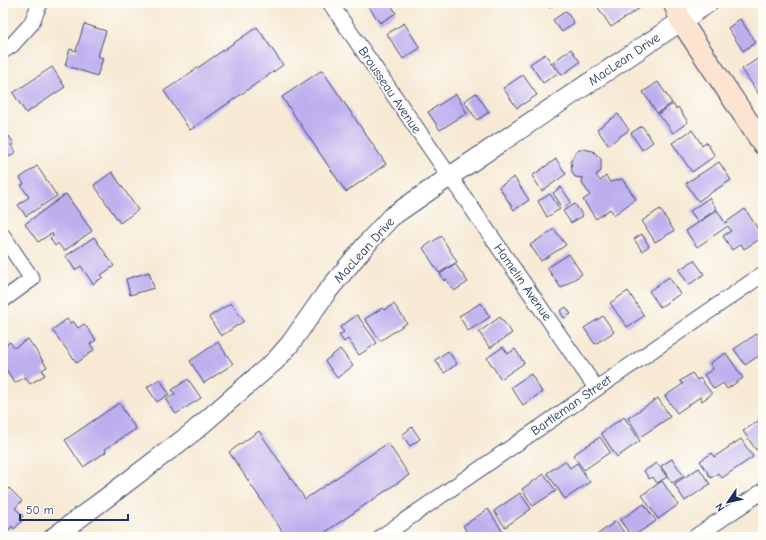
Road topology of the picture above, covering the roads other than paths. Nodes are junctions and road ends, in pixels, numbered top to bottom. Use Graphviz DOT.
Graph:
graph roads {
  1 [pos="40,3"];
  2 [pos="330,3"];
  3 [pos="708,3"];
  4 [pos="677,12"];
  5 [pos="3,51"];
  6 [pos="763,144"];
  7 [pos="449,177"];
  8 [pos="3,236"];
  9 [pos="763,274"];
  10 [pos="3,300"];
  11 [pos="596,388"];
  12 [pos="763,491"];
  13 [pos="54,537"];
  14 [pos="381,537"];
  15 [pos="695,537"];
  1 -- 5 [label="street"];
  2 -- 7 [label="street, Brousseau Avenue"];
  3 -- 4 [label="street, MacLean Drive"];
  4 -- 6 [label="main road"];
  4 -- 7 [label="street, MacLean Drive"];
  7 -- 11 [label="street, Hamelin Avenue"];
  7 -- 13 [label="street, MacLean Drive"];
  8 -- 10 [label="street"];
  9 -- 11 [label="street, Bartleman Street"];
  11 -- 14 [label="street, Bartleman Street"];
  12 -- 15 [label="street"];
}
